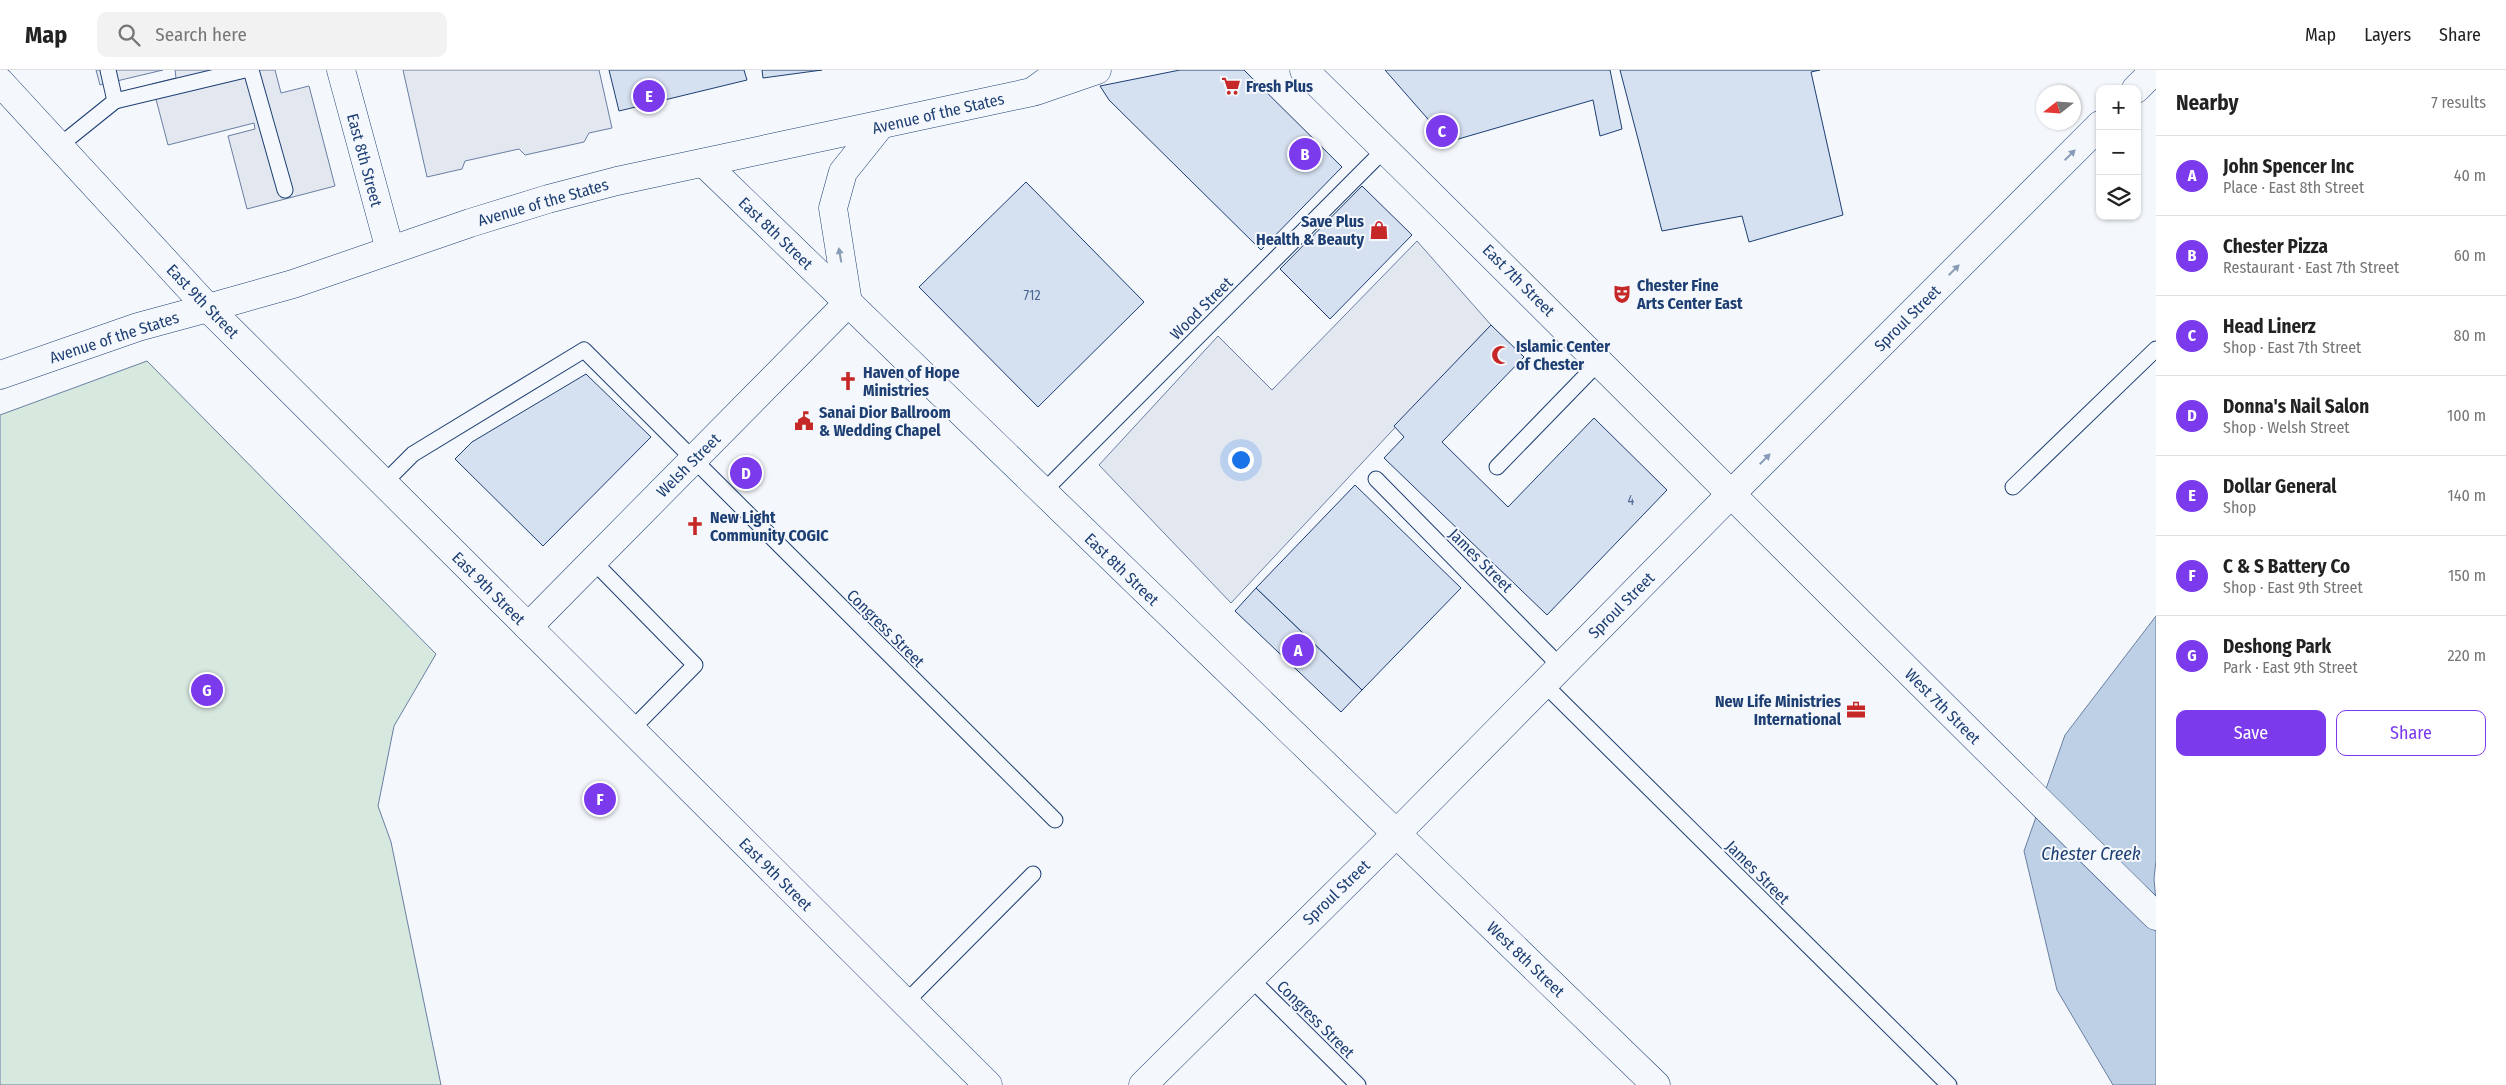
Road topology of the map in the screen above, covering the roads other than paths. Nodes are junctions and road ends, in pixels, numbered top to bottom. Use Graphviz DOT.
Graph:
graph roads {
  1 [pos="108,70"];
  2 [pos="245,70"];
  3 [pos="251,70"];
  4 [pos="341,70"];
  5 [pos="1062,70"];
  6 [pos="1097,70"];
  7 [pos="1304,70"];
  8 [pos="2155,70"];
  9 [pos="0,82"];
  10 [pos="2140,85"];
  11 [pos="1032,92"];
  12 [pos="115,100"];
  13 [pos="879,126"];
  14 [pos="2096,129"];
  15 [pos="59,146"];
  16 [pos="1385,149"];
  17 [pos="704,163"];
  18 [pos="285,190"];
  19 [pos="390,250"];
  20 [pos="848,304"];
  21 [pos="208,308"];
  22 [pos="2156,349"];
  23 [pos="1599,362"];
  24 [pos="0,375"];
  25 [pos="692,461"];
  26 [pos="1497,467"];
  27 [pos="1376,479"];
  28 [pos="384,483"];
  29 [pos="2014,487"];
  30 [pos="1042,492"];
  31 [pos="1731,494"];
  32 [pos="593,561"];
  33 [pos="528,626"];
  34 [pos="1552,675"];
  35 [pos="631,730"];
  36 [pos="1055,820"];
  37 [pos="1396,834"];
  38 [pos="1033,874"];
  39 [pos="2156,916"];
  40 [pos="1249,977"];
  41 [pos="905,1002"];
  42 [pos="988,1085"];
  43 [pos="1143,1085"];
  44 [pos="1358,1085"];
  45 [pos="1656,1085"];
  46 [pos="1949,1085"];
  1 -- 12 [label="lane"];
  2 -- 12 [label="lane"];
  3 -- 18 [label="lane"];
  4 -- 19 [label="street, East 8th Street"];
  5 -- 11 [label="street"];
  6 -- 11 [label="street, Avenue of the States"];
  7 -- 16 [label="street, East 7th Street"];
  8 -- 10 [label="street"];
  9 -- 15 [label="street, East 9th Street"];
  11 -- 13 [label="street, Avenue of the States"];
  12 -- 15 [label="lane"];
  13 -- 17 [label="street, Avenue of the States"];
  20 -- 13 [label="street, East 8th Street, one-way"];
  31 -- 14 [label="street, Sproul Street, one-way"];
  15 -- 21 [label="street, East 9th Street"];
  16 -- 23 [label="street, East 7th Street"];
  16 -- 30 [label="lane, Wood Street"];
  17 -- 19 [label="street, Avenue of the States"];
  17 -- 20 [label="street, East 8th Street"];
  19 -- 21 [label="street, Avenue of the States"];
  20 -- 25 [label="street, Welsh Street"];
  20 -- 30 [label="street, East 8th Street"];
  21 -- 24 [label="street, Avenue of the States"];
  21 -- 28 [label="street, East 9th Street"];
  22 -- 29 [label="lane"];
  23 -- 26 [label="lane"];
  23 -- 31 [label="street, East 7th Street"];
  25 -- 28 [label="lane, Congress Street"];
  25 -- 32 [label="street, Welsh Street"];
  25 -- 36 [label="lane, Congress Street"];
  27 -- 34 [label="lane, James Street"];
  28 -- 33 [label="street, East 9th Street"];
  30 -- 37 [label="street, East 8th Street"];
  31 -- 34 [label="street, Sproul Street"];
  31 -- 39 [label="street, West 7th Street"];
  32 -- 33 [label="street, Welsh Street"];
  32 -- 35 [label="lane"];
  33 -- 35 [label="street, East 9th Street"];
  34 -- 37 [label="street, Sproul Street"];
  34 -- 46 [label="lane, James Street"];
  35 -- 41 [label="street, East 9th Street"];
  37 -- 40 [label="street, Sproul Street"];
  37 -- 45 [label="street, West 8th Street"];
  38 -- 41 [label="lane"];
  40 -- 43 [label="street, Sproul Street"];
  40 -- 44 [label="lane, Congress Street"];
  41 -- 42 [label="street, East 9th Street"];
}
